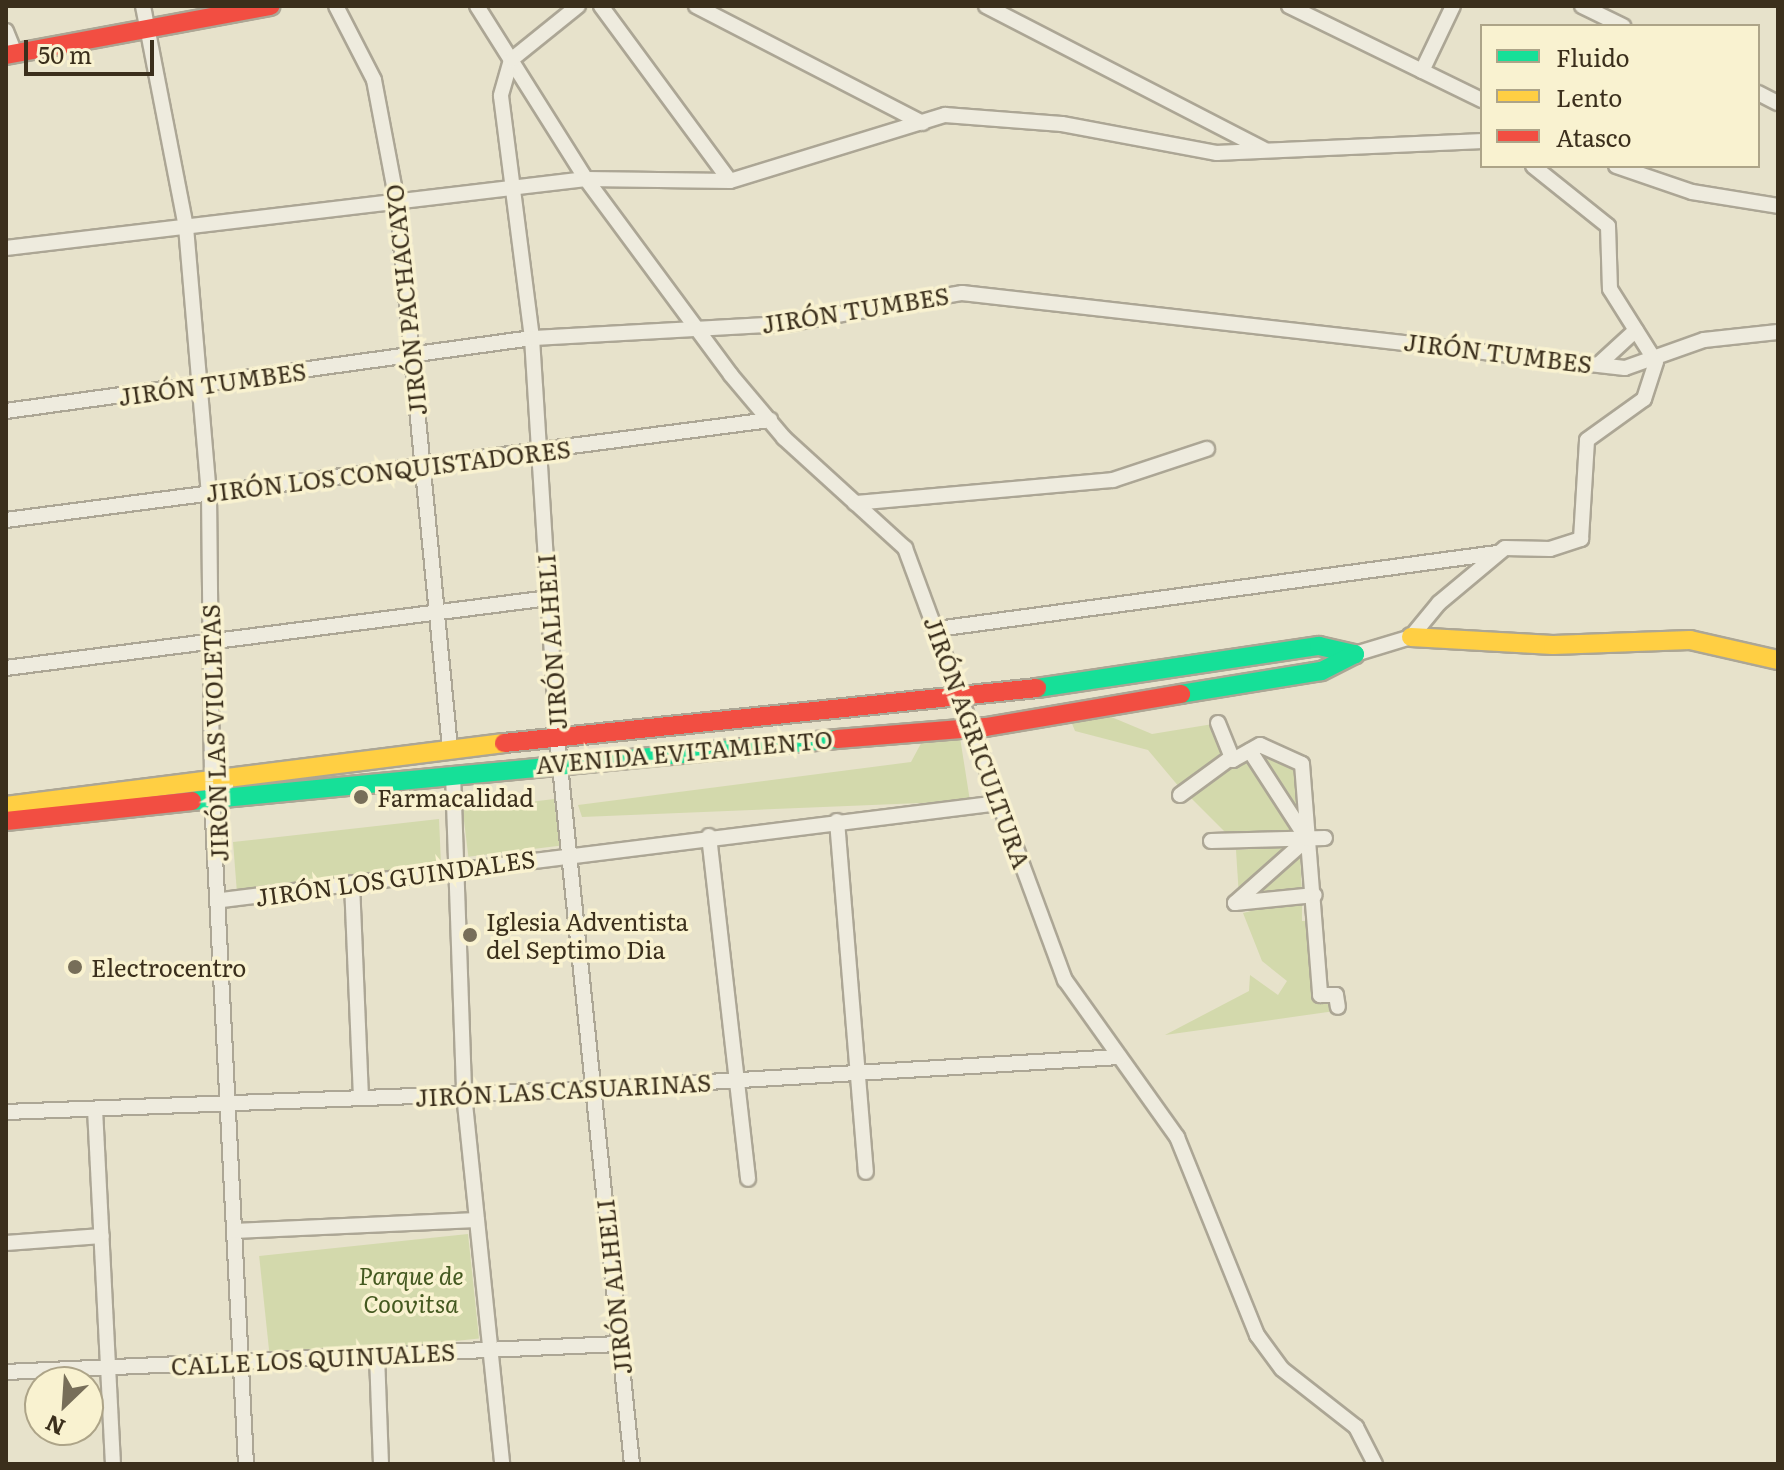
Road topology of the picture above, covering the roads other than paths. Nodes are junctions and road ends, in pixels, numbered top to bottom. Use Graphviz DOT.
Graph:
graph roads {
  1 [pos="143,6"];
  2 [pos="271,6"];
  3 [pos="336,6"];
  4 [pos="477,6"];
  5 [pos="578,6"];
  6 [pos="601,6"];
  7 [pos="696,6"];
  8 [pos="986,6"];
  9 [pos="1289,6"];
  10 [pos="1453,6"];
  11 [pos="1582,6"];
  12 [pos="1619,24"];
  13 [pos="152,28"];
  14 [pos="6,31"];
  15 [pos="10,54"];
  16 [pos="511,60"];
  17 [pos="1422,71"];
  18 [pos="1760,94"];
  19 [pos="1480,99"];
  20 [pos="1778,103"];
  21 [pos="923,123"];
  22 [pos="1480,141"];
  23 [pos="1267,152"];
  24 [pos="1536,168"];
  25 [pos="1622,168"];
  26 [pos="586,179"];
  27 [pos="730,181"];
  28 [pos="510,188"];
  29 [pos="397,202"];
  30 [pos="1778,206"];
  31 [pos="186,227"];
  32 [pos="6,248"];
  33 [pos="698,327"];
  34 [pos="1636,330"];
  35 [pos="1778,332"];
  36 [pos="532,338"];
  37 [pos="411,355"];
  38 [pos="1656,362"];
  39 [pos="1599,364"];
  40 [pos="199,384"];
  41 [pos="6,411"];
  42 [pos="770,420"];
  43 [pos="1207,449"];
  44 [pos="539,450"];
  45 [pos="422,466"];
  46 [pos="209,493"];
  47 [pos="855,503"];
  48 [pos="6,520"];
  49 [pos="1497,553"];
  50 [pos="549,598"];
  51 [pos="437,612"];
  52 [pos="937,629"];
  53 [pos="1411,637"];
  54 [pos="208,641"];
  55 [pos="1355,654"];
  56 [pos="1778,660"];
  57 [pos="6,668"];
  58 [pos="962,698"];
  59 [pos="1218,723"];
  60 [pos="970,727"];
  61 [pos="557,737"];
  62 [pos="450,748"];
  63 [pos="1250,751"];
  64 [pos="1232,757"];
  65 [pos="560,762"];
  66 [pos="453,774"];
  67 [pos="211,778"];
  68 [pos="1180,795"];
  69 [pos="212,798"];
  70 [pos="999,803"];
  71 [pos="6,806"];
  72 [pos="6,821"];
  73 [pos="837,821"];
  74 [pos="709,836"];
  75 [pos="1325,838"];
  76 [pos="1307,839"];
  77 [pos="1211,841"];
  78 [pos="569,853"];
  79 [pos="456,868"];
  80 [pos="352,883"];
  81 [pos="1315,895"];
  82 [pos="222,900"];
  83 [pos="1338,1007"];
  84 [pos="1119,1057"];
  85 [pos="858,1074"];
  86 [pos="737,1081"];
  87 [pos="593,1089"];
  88 [pos="464,1094"];
  89 [pos="361,1098"];
  90 [pos="228,1103"];
  91 [pos="95,1109"];
  92 [pos="6,1112"];
  93 [pos="866,1172"];
  94 [pos="748,1179"];
  95 [pos="477,1220"];
  96 [pos="234,1231"];
  97 [pos="102,1236"];
  98 [pos="6,1243"];
  99 [pos="619,1344"];
  100 [pos="489,1350"];
  101 [pos="377,1355"];
  102 [pos="241,1362"];
  103 [pos="108,1368"];
  104 [pos="6,1372"];
  105 [pos="113,1464"];
  106 [pos="246,1464"];
  107 [pos="381,1464"];
  108 [pos="502,1464"];
  109 [pos="632,1464"];
  110 [pos="1375,1464"];
  1 -- 13 [label="street, JIRÓN LAS VIOLETAS"];
  2 -- 13 [label="street"];
  3 -- 29 [label="street, JIRÓN PACHACAYO"];
  4 -- 16 [label="street, JIRÓN AGRICULTURA"];
  5 -- 16 [label="street"];
  6 -- 27 [label="street"];
  7 -- 21 [label="street"];
  8 -- 23 [label="street"];
  9 -- 17 [label="street"];
  10 -- 17 [label="street"];
  11 -- 12 [label="street"];
  13 -- 15 [label="street"];
  13 -- 31 [label="street, JIRÓN LAS VIOLETAS"];
  14 -- 15 [label="street"];
  16 -- 26 [label="street, JIRÓN AGRICULTURA"];
  16 -- 28 [label="street, JIRÓN ALHELI"];
  17 -- 19 [label="street"];
  18 -- 20 [label="street"];
  21 -- 23 [label="street"];
  21 -- 27 [label="street"];
  22 -- 23 [label="street"];
  24 -- 34 [label="street"];
  25 -- 30 [label="street"];
  26 -- 27 [label="street"];
  26 -- 28 [label="street"];
  26 -- 33 [label="street, JIRÓN AGRICULTURA"];
  28 -- 29 [label="street"];
  28 -- 36 [label="street, JIRÓN ALHELI"];
  29 -- 31 [label="street"];
  29 -- 37 [label="street, JIRÓN PACHACAYO"];
  31 -- 32 [label="street"];
  31 -- 40 [label="street, JIRÓN LAS VIOLETAS"];
  33 -- 36 [label="street, JIRÓN TUMBES"];
  33 -- 39 [label="street, JIRÓN TUMBES"];
  33 -- 42 [label="street, JIRÓN AGRICULTURA"];
  34 -- 38 [label="street"];
  34 -- 39 [label="street"];
  35 -- 38 [label="street"];
  36 -- 37 [label="street, JIRÓN TUMBES"];
  36 -- 44 [label="street, JIRÓN ALHELI"];
  37 -- 40 [label="street, JIRÓN TUMBES"];
  37 -- 45 [label="street, JIRÓN PACHACAYO"];
  38 -- 39 [label="street, JIRÓN TUMBES"];
  38 -- 49 [label="street"];
  40 -- 41 [label="street, JIRÓN TUMBES"];
  40 -- 46 [label="street, JIRÓN LAS VIOLETAS"];
  42 -- 44 [label="street, JIRÓN LOS CONQUISTADORES"];
  42 -- 47 [label="street, JIRÓN AGRICULTURA"];
  43 -- 47 [label="street"];
  44 -- 45 [label="street, JIRÓN LOS CONQUISTADORES"];
  44 -- 50 [label="street, JIRÓN ALHELI"];
  45 -- 46 [label="street, JIRÓN LOS CONQUISTADORES"];
  45 -- 51 [label="street, JIRÓN PACHACAYO"];
  46 -- 48 [label="street, JIRÓN LOS CONQUISTADORES"];
  46 -- 54 [label="street, JIRÓN LAS VIOLETAS"];
  47 -- 52 [label="street, JIRÓN AGRICULTURA"];
  49 -- 52 [label="street"];
  49 -- 53 [label="street, AVENIDA EVITAMIENTO"];
  50 -- 51 [label="street"];
  50 -- 61 [label="street, JIRÓN ALHELI"];
  51 -- 54 [label="street"];
  51 -- 62 [label="street, JIRÓN PACHACAYO"];
  52 -- 58 [label="street, JIRÓN AGRICULTURA"];
  53 -- 55 [label="street, AVENIDA EVITAMIENTO"];
  53 -- 56 [label="street"];
  54 -- 57 [label="street"];
  54 -- 67 [label="street, JIRÓN LAS VIOLETAS"];
  55 -- 58 [label="street, AVENIDA EVITAMIENTO"];
  55 -- 60 [label="street, AVENIDA EVITAMIENTO"];
  58 -- 60 [label="street, JIRÓN AGRICULTURA"];
  58 -- 61 [label="street, AVENIDA EVITAMIENTO"];
  59 -- 64 [label="street"];
  60 -- 65 [label="street, AVENIDA EVITAMIENTO"];
  60 -- 70 [label="street, JIRÓN AGRICULTURA"];
  61 -- 62 [label="street, AVENIDA EVITAMIENTO"];
  61 -- 65 [label="street, JIRÓN ALHELI"];
  62 -- 67 [label="street, AVENIDA EVITAMIENTO"];
  63 -- 64 [label="street"];
  63 -- 76 [label="street"];
  63 -- 81 [label="street"];
  64 -- 68 [label="street"];
  65 -- 66 [label="street, AVENIDA EVITAMIENTO"];
  65 -- 78 [label="street, JIRÓN ALHELI"];
  66 -- 69 [label="street, AVENIDA EVITAMIENTO"];
  66 -- 79 [label="street"];
  67 -- 69 [label="street, JIRÓN LAS VIOLETAS"];
  67 -- 71 [label="street, AVENIDA EVITAMIENTO"];
  69 -- 72 [label="street, AVENIDA EVITAMIENTO"];
  69 -- 82 [label="street, JIRÓN LAS VIOLETAS"];
  70 -- 73 [label="street, JIRÓN LOS GUINDALES"];
  70 -- 84 [label="street, JIRÓN AGRICULTURA"];
  73 -- 74 [label="street, JIRÓN LOS GUINDALES"];
  73 -- 85 [label="street"];
  74 -- 78 [label="street, JIRÓN LOS GUINDALES"];
  74 -- 86 [label="street"];
  75 -- 76 [label="street"];
  76 -- 77 [label="street"];
  76 -- 81 [label="street"];
  78 -- 79 [label="street, JIRÓN LOS GUINDALES"];
  78 -- 87 [label="street, JIRÓN ALHELI"];
  79 -- 80 [label="street, JIRÓN LOS GUINDALES"];
  79 -- 88 [label="street"];
  80 -- 82 [label="street, JIRÓN LOS GUINDALES"];
  80 -- 89 [label="street"];
  81 -- 83 [label="street"];
  82 -- 90 [label="street, JIRÓN LAS VIOLETAS"];
  84 -- 85 [label="street, JIRÓN LAS CASUARINAS"];
  84 -- 110 [label="street, JIRÓN AGRICULTURA"];
  85 -- 86 [label="street, JIRÓN LAS CASUARINAS"];
  85 -- 93 [label="street"];
  86 -- 87 [label="street, JIRÓN LAS CASUARINAS"];
  86 -- 94 [label="street"];
  87 -- 88 [label="street, JIRÓN LAS CASUARINAS"];
  87 -- 99 [label="street, JIRÓN ALHELI"];
  88 -- 89 [label="street, JIRÓN LAS CASUARINAS"];
  88 -- 95 [label="street"];
  89 -- 90 [label="street, JIRÓN LAS CASUARINAS"];
  90 -- 91 [label="street, JIRÓN LAS CASUARINAS"];
  90 -- 96 [label="street, JIRÓN LAS VIOLETAS"];
  91 -- 92 [label="street, JIRÓN LAS CASUARINAS"];
  91 -- 97 [label="street"];
  95 -- 96 [label="street"];
  95 -- 100 [label="street"];
  96 -- 102 [label="street, JIRÓN LAS VIOLETAS"];
  97 -- 98 [label="street"];
  97 -- 103 [label="street"];
  99 -- 100 [label="street, CALLE LOS QUINUALES"];
  99 -- 109 [label="street, JIRÓN ALHELI"];
  100 -- 101 [label="street, CALLE LOS QUINUALES"];
  100 -- 108 [label="street"];
  101 -- 102 [label="street, CALLE LOS QUINUALES"];
  101 -- 107 [label="street"];
  102 -- 103 [label="street, CALLE LOS QUINUALES"];
  102 -- 106 [label="street, JIRÓN LAS VIOLETAS"];
  103 -- 104 [label="street, CALLE LOS QUINUALES"];
  103 -- 105 [label="street"];
}
